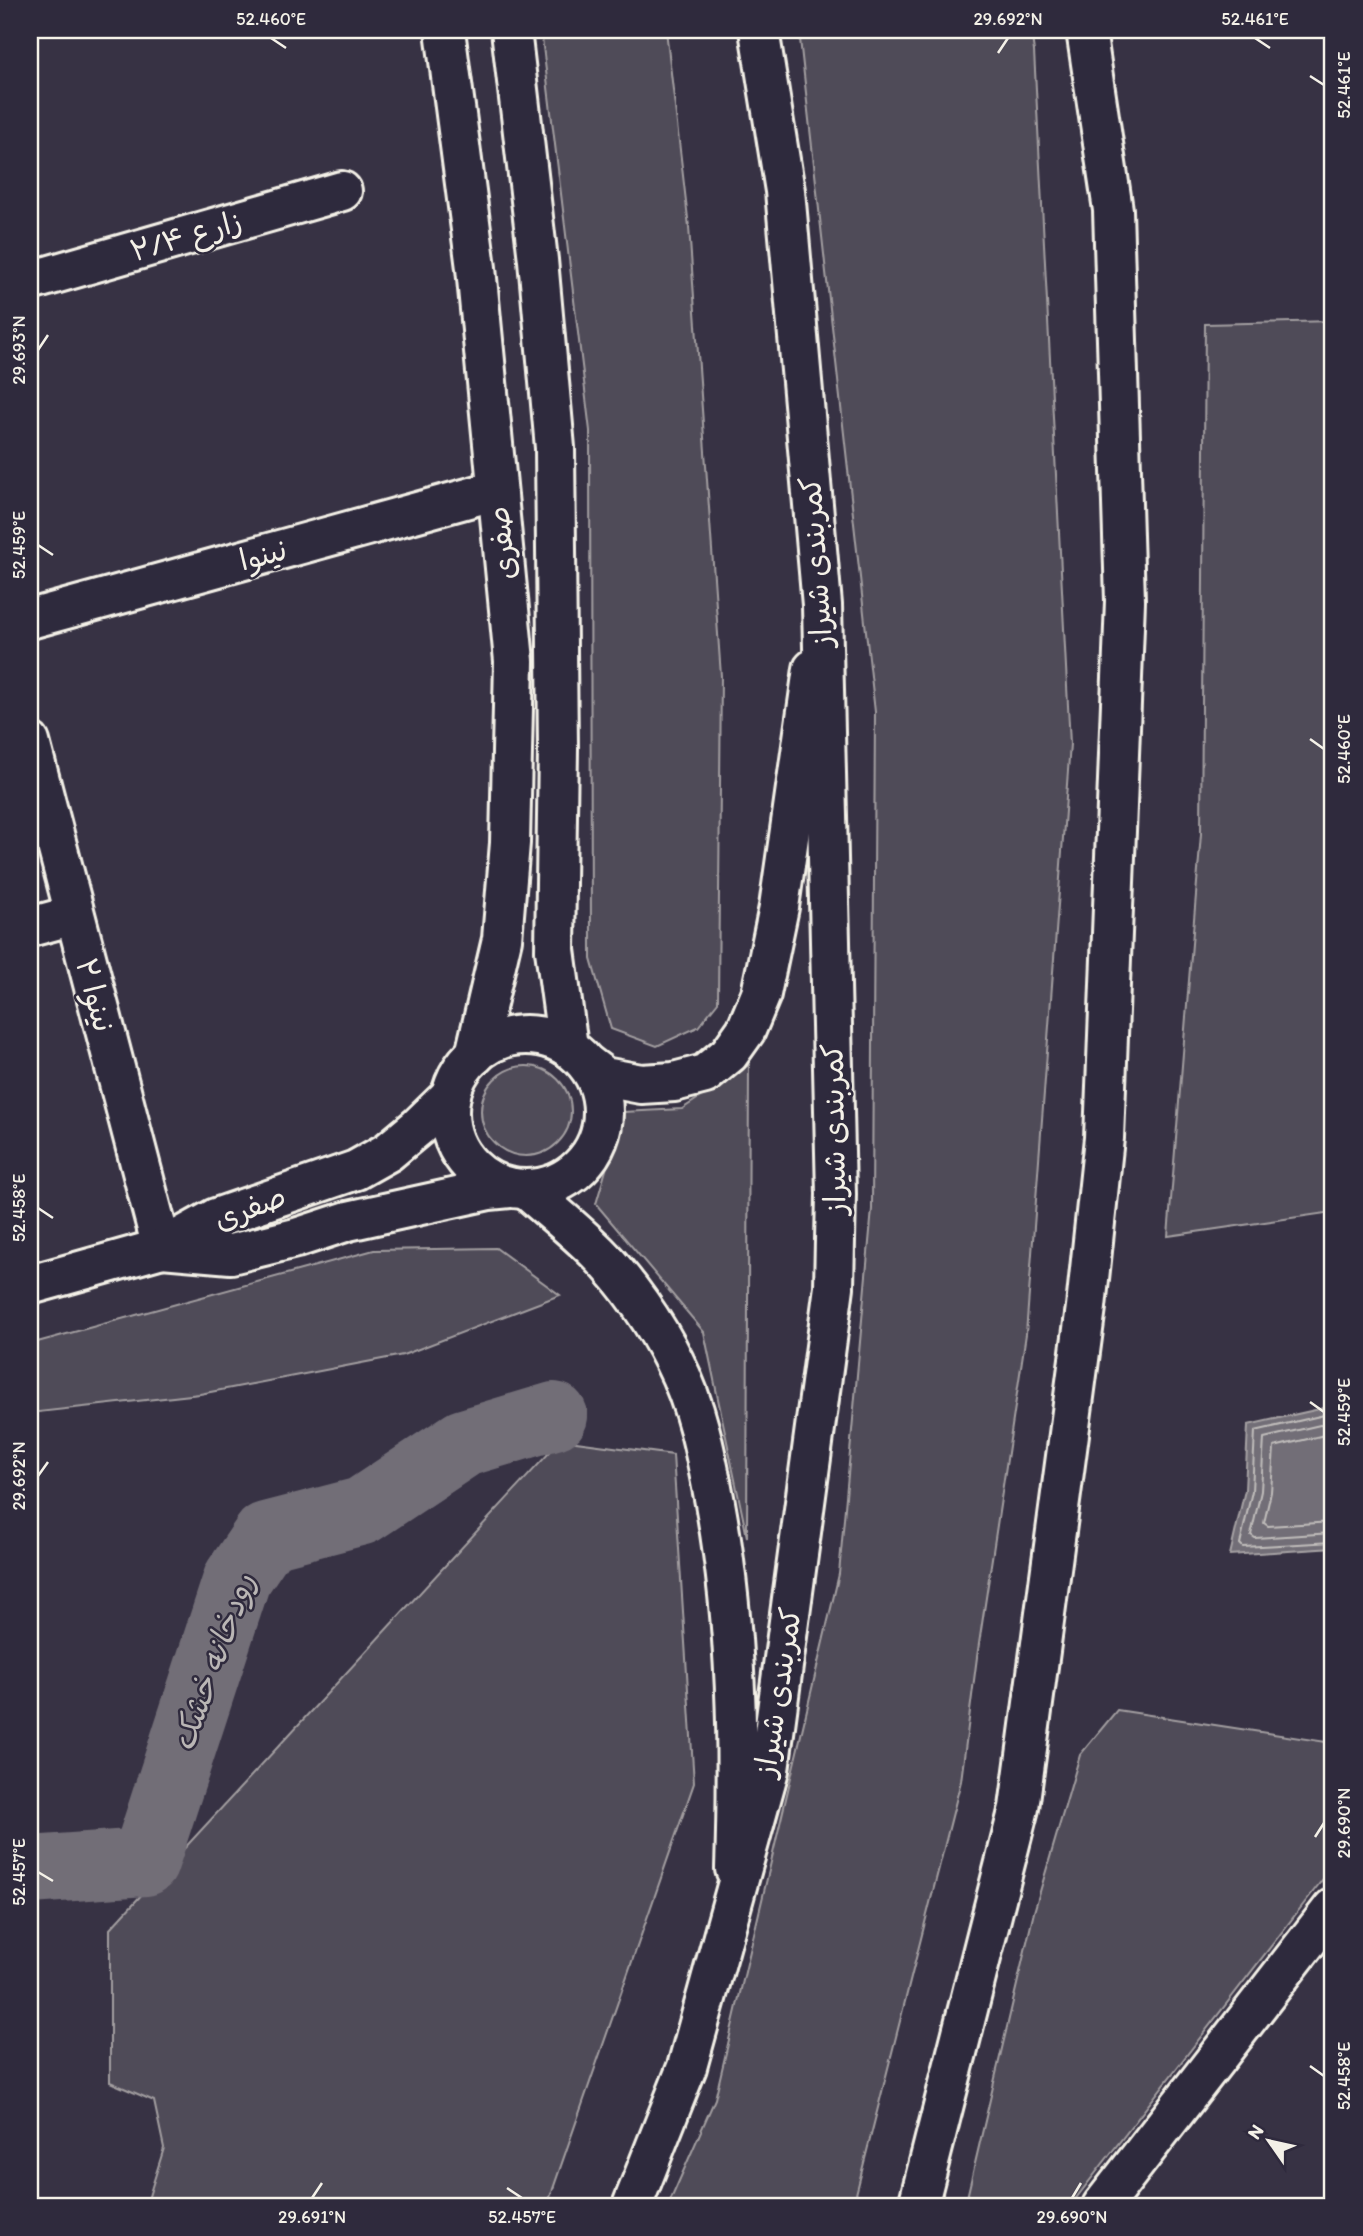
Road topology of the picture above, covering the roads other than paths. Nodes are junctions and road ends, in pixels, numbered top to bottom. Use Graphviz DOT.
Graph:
graph roads {
  1 [pos="445,30"];
  2 [pos="511,30"];
  3 [pos="760,30"];
  4 [pos="1086,30"];
  5 [pos="342,191"];
  6 [pos="30,281"];
  7 [pos="497,490"];
  8 [pos="822,605"];
  9 [pos="30,620"];
  10 [pos="30,742"];
  11 [pos="74,915"];
  12 [pos="30,926"];
  13 [pos="475,1055"];
  14 [pos="578,1056"];
  15 [pos="451,1095"];
  16 [pos="518,1188"];
  17 [pos="162,1248"];
  18 [pos="30,1285"];
  19 [pos="733,1902"];
  20 [pos="1333,1908"];
  21 [pos="632,2206"];
  22 [pos="918,2206"];
  23 [pos="1102,2206"];
  1 -- 7 [label="main road, صفری"];
  2 -- 14 [label="main road"];
  3 -- 8 [label="main road, کمربندی شیراز"];
  4 -- 22 [label="main road"];
  5 -- 6 [label="main road, ۲/۴ زارع"];
  7 -- 9 [label="main road, نینوا"];
  7 -- 13 [label="main road, صفری"];
  8 -- 14 [label="main road"];
  8 -- 19 [label="main road, کمربندی شیراز"];
  10 -- 11 [label="main road, ۲ نینوا"];
  11 -- 12 [label="main road"];
  11 -- 17 [label="main road, ۲ نینوا"];
  13 -- 14 [label="main road"];
  13 -- 15 [label="main road"];
  14 -- 16 [label="main road"];
  15 -- 16 [label="main road"];
  15 -- 17 [label="main road, صفری"];
  16 -- 17 [label="main road"];
  16 -- 19 [label="main road"];
  17 -- 18 [label="main road, صفری"];
  19 -- 21 [label="main road, کمربندی شیراز"];
  20 -- 23 [label="main road"];
}
